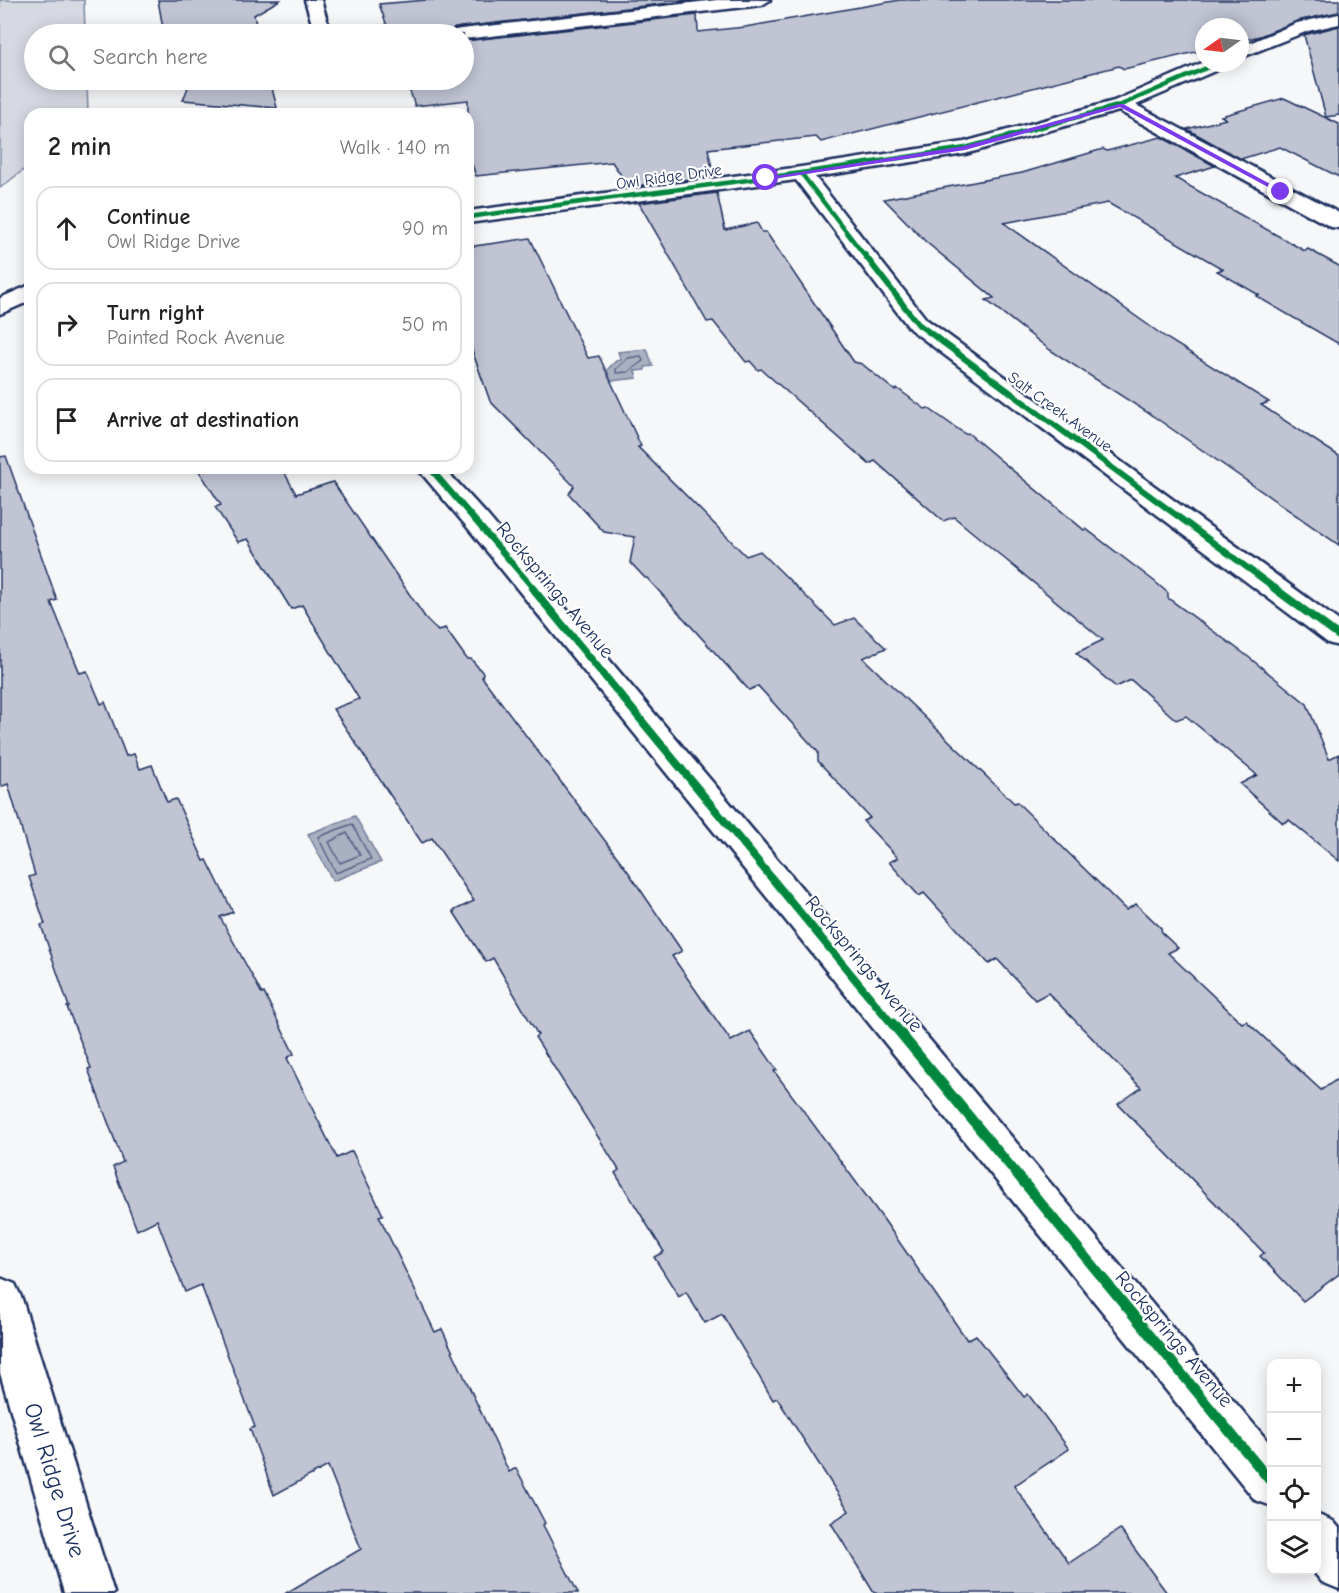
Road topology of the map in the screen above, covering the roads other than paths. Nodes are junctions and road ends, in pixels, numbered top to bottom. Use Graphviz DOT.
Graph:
graph roads {
  1 [pos="313,0"];
  2 [pos="762,0"];
  3 [pos="1339,18"];
  4 [pos="320,24"];
  5 [pos="474,33"];
  6 [pos="1249,49"];
  7 [pos="1197,72"];
  8 [pos="1121,105"];
  9 [pos="801,173"];
  10 [pos="474,216"];
  11 [pos="1339,222"];
  12 [pos="24,295"];
  13 [pos="0,307"];
  14 [pos="435,474"];
  15 [pos="1339,636"];
  16 [pos="0,1299"];
  17 [pos="1267,1477"];
  18 [pos="1321,1543"];
  19 [pos="1339,1565"];
  20 [pos="89,1593"];
  1 -- 4 [label="street"];
  2 -- 5 [label="street"];
  3 -- 6 [label="street"];
  7 -- 8 [label="street, Owl Ridge Drive"];
  8 -- 9 [label="street, Owl Ridge Drive"];
  8 -- 11 [label="street"];
  9 -- 10 [label="street, Owl Ridge Drive"];
  9 -- 15 [label="street, Salt Creek Avenue"];
  12 -- 13 [label="street"];
  14 -- 17 [label="street, Rocksprings Avenue"];
  16 -- 20 [label="street, Owl Ridge Drive"];
  18 -- 19 [label="street"];
}
